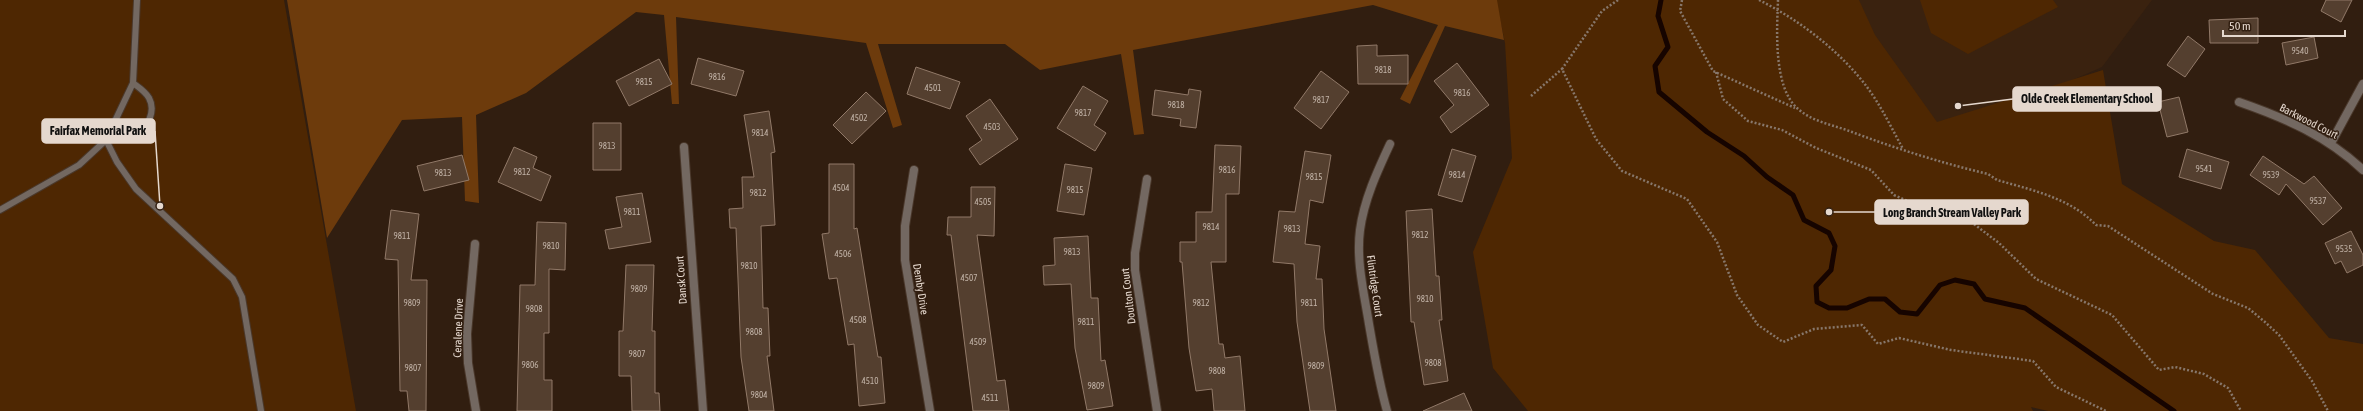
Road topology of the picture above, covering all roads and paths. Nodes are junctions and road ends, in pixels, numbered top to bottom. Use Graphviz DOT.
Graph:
graph roads {
  1 [pos="137,0"];
  2 [pos="1618,0"];
  3 [pos="1682,0"];
  4 [pos="1759,0"];
  5 [pos="1778,0"];
  6 [pos="1778,9"];
  7 [pos="1562,69"];
  8 [pos="1716,72"];
  9 [pos="133,83"];
  10 [pos="2363,84"];
  11 [pos="1531,96"];
  12 [pos="2239,102"];
  13 [pos="1796,108"];
  14 [pos="110,134"];
  15 [pos="106,140"];
  16 [pos="2331,143"];
  17 [pos="1390,144"];
  18 [pos="684,147"];
  19 [pos="1903,149"];
  20 [pos="914,170"];
  21 [pos="2363,170"];
  22 [pos="1147,179"];
  23 [pos="0,210"];
  24 [pos="475,244"];
  25 [pos="261,411"];
  26 [pos="476,411"];
  27 [pos="703,411"];
  28 [pos="930,411"];
  29 [pos="1157,411"];
  30 [pos="1387,411"];
  31 [pos="2106,411"];
  32 [pos="2241,411"];
  33 [pos="2328,411"];
  1 -- 9 [label="lane"];
  2 -- 7 [label="path"];
  3 -- 8 [label="path"];
  4 -- 6 [label="path"];
  5 -- 6 [label="path"];
  6 -- 13 [label="path"];
  6 -- 19 [label="path"];
  7 -- 11 [label="path"];
  7 -- 31 [label="path"];
  8 -- 13 [label="path"];
  8 -- 32 [label="path"];
  9 -- 14 [label="lane"];
  9 -- 14 [label="lane"];
  10 -- 16 [label="street"];
  12 -- 16 [label="street, Barkwood Court"];
  13 -- 19 [label="path"];
  14 -- 15 [label="lane"];
  15 -- 23 [label="lane"];
  15 -- 25 [label="lane"];
  16 -- 21 [label="street, Barkwood Court"];
  17 -- 30 [label="street, Flintridge Court"];
  18 -- 27 [label="street, Dansk Court"];
  19 -- 33 [label="path"];
  20 -- 28 [label="street, Demby Drive"];
  22 -- 29 [label="street, Doulton Court"];
  24 -- 26 [label="street, Ceralene Drive"];
}
